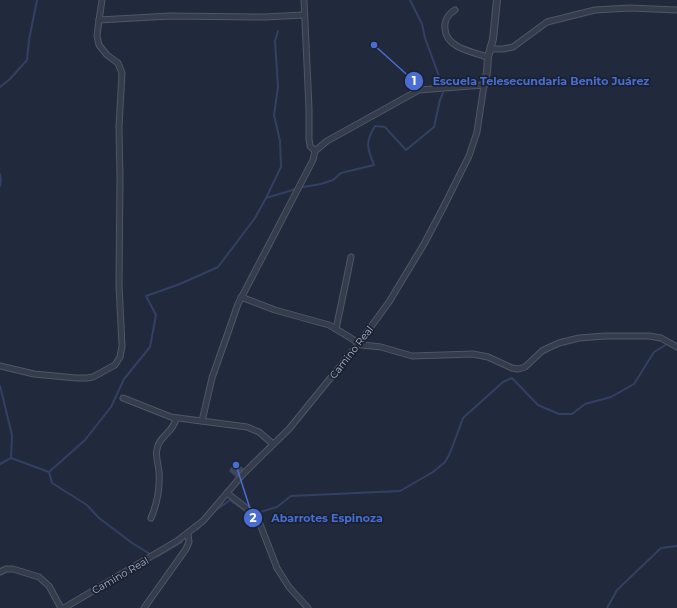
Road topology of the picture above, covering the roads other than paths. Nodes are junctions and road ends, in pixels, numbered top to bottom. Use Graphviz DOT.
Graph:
graph roads {
  1 [pos="102,0"];
  2 [pos="304,0"];
  3 [pos="497,0"];
  4 [pos="454,10"];
  5 [pos="677,10"];
  6 [pos="304,15"];
  7 [pos="99,20"];
  8 [pos="491,49"];
  9 [pos="488,57"];
  10 [pos="484,85"];
  11 [pos="315,151"];
  12 [pos="351,257"];
  13 [pos="241,297"];
  14 [pos="336,328"];
  15 [pos="359,343"];
  16 [pos="677,347"];
  17 [pos="0,366"];
  18 [pos="123,398"];
  19 [pos="176,418"];
  20 [pos="202,421"];
  21 [pos="273,444"];
  22 [pos="227,493"];
  23 [pos="151,518"];
  24 [pos="188,534"];
  25 [pos="0,572"];
  26 [pos="61,608"];
  27 [pos="64,608"];
  28 [pos="144,608"];
  29 [pos="308,608"];
  1 -- 7 [label="street"];
  2 -- 6 [label="street"];
  3 -- 8 [label="street, Camino Real"];
  4 -- 9 [label="street"];
  5 -- 8 [label="street"];
  6 -- 7 [label="street"];
  6 -- 11 [label="street"];
  7 -- 17 [label="street"];
  8 -- 9 [label="street, Camino Real"];
  9 -- 10 [label="street, Camino Real"];
  10 -- 11 [label="street"];
  10 -- 15 [label="street, Camino Real"];
  11 -- 13 [label="street"];
  12 -- 14 [label="street"];
  13 -- 14 [label="street"];
  13 -- 20 [label="street"];
  14 -- 15 [label="street"];
  15 -- 16 [label="street"];
  15 -- 21 [label="street, Camino Real"];
  18 -- 19 [label="street"];
  19 -- 20 [label="street"];
  19 -- 23 [label="street"];
  20 -- 21 [label="street"];
  21 -- 22 [label="street, Camino Real"];
  22 -- 24 [label="street, Camino Real"];
  22 -- 29 [label="street"];
  24 -- 27 [label="street, Camino Real"];
  24 -- 28 [label="street"];
  25 -- 26 [label="street"];
}
